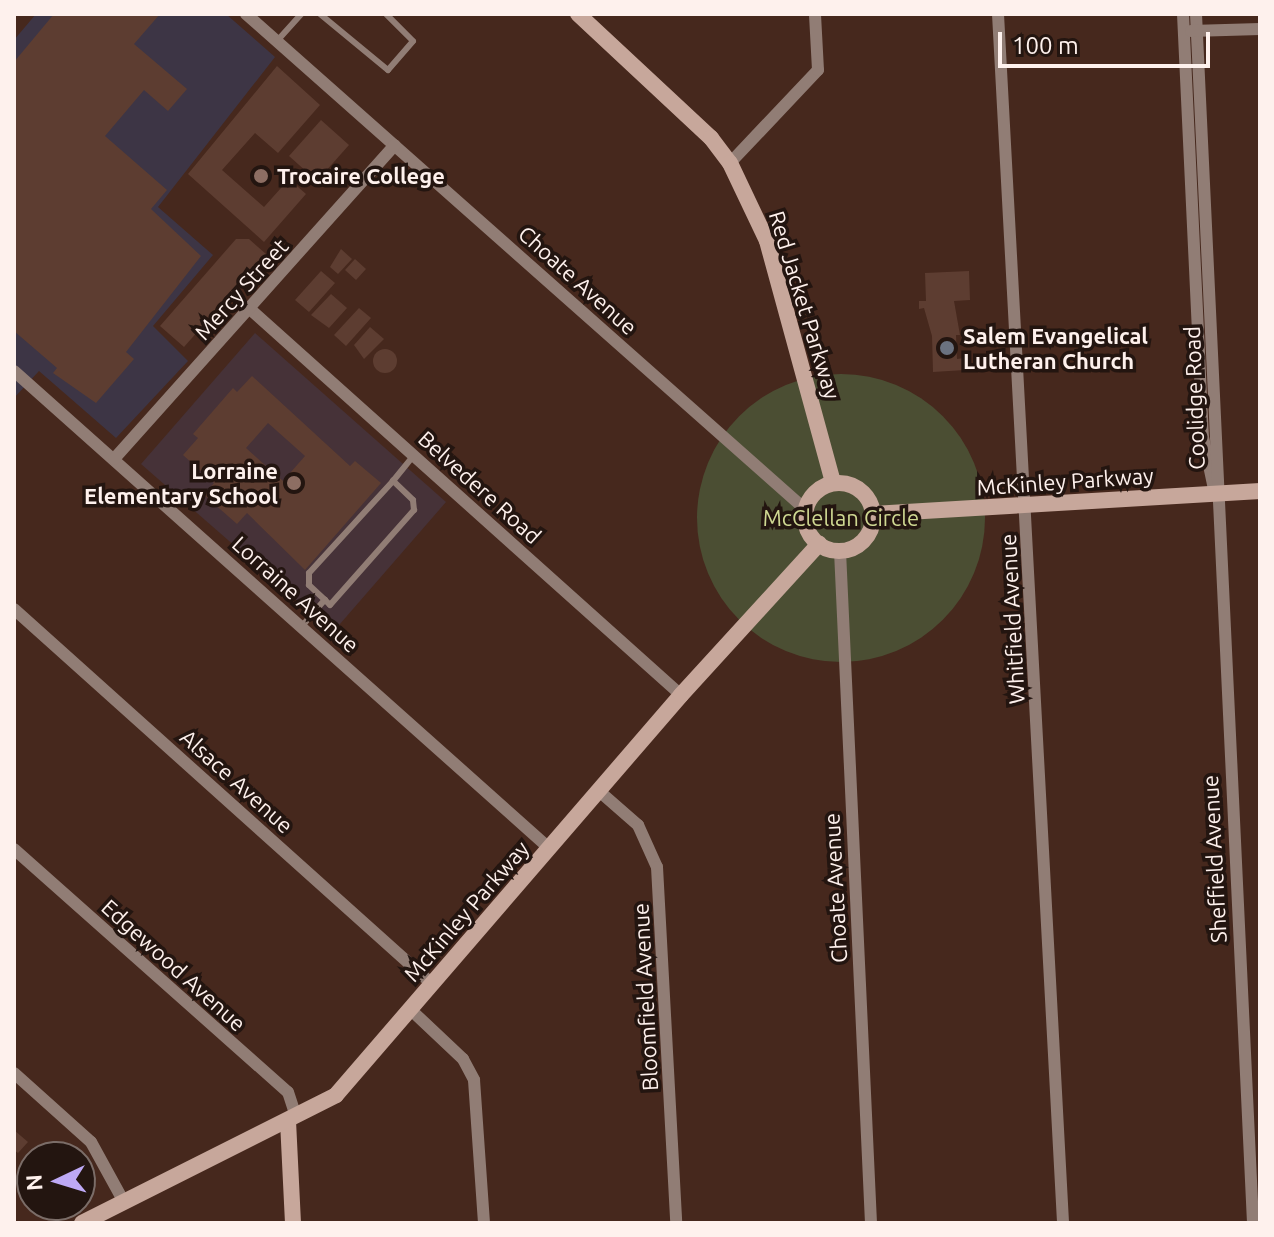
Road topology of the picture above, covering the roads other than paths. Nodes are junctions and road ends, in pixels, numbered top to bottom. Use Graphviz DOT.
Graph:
graph roads {
  1 [pos="246,14"];
  2 [pos="301,14"];
  3 [pos="320,14"];
  4 [pos="386,14"];
  5 [pos="578,14"];
  6 [pos="815,14"];
  7 [pos="998,14"];
  8 [pos="1183,14"];
  9 [pos="1196,14"];
  10 [pos="1260,29"];
  11 [pos="1197,31"];
  12 [pos="1184,32"];
  13 [pos="277,41"];
  14 [pos="395,145"];
  15 [pos="730,163"];
  16 [pos="1208,247"];
  17 [pos="1194,248"];
  18 [pos="251,310"];
  19 [pos="14,371"];
  20 [pos="414,455"];
  21 [pos="114,459"];
  22 [pos="393,481"];
  23 [pos="833,483"];
  24 [pos="1260,491"];
  25 [pos="1215,493"];
  26 [pos="1024,506"];
  27 [pos="806,510"];
  28 [pos="873,514"];
  29 [pos="819,544"];
  30 [pos="840,551"];
  31 [pos="325,600"];
  32 [pos="14,609"];
  33 [pos="302,627"];
  34 [pos="681,695"];
  35 [pos="599,791"];
  36 [pos="549,848"];
  37 [pos="14,849"];
  38 [pos="432,984"];
  39 [pos="410,1009"];
  40 [pos="14,1073"];
  41 [pos="292,1119"];
  42 [pos="124,1202"];
  43 [pos="107,1217"];
  44 [pos="82,1223"];
  45 [pos="293,1223"];
  46 [pos="484,1223"];
  47 [pos="676,1223"];
  48 [pos="871,1223"];
  49 [pos="1063,1223"];
  50 [pos="1253,1223"];
  1 -- 13 [label="street, Choate Avenue"];
  2 -- 13 [label="lane"];
  3 -- 4 [label="lane"];
  5 -- 15 [label="street, Red Jacket Parkway"];
  6 -- 15 [label="street"];
  7 -- 26 [label="street, Whitfield Avenue"];
  8 -- 12 [label="street, Coolidge Road"];
  9 -- 11 [label="street, Coolidge Road"];
  10 -- 11 [label="street"];
  11 -- 12 [label="street"];
  11 -- 16 [label="street, Coolidge Road"];
  12 -- 17 [label="street, Coolidge Road"];
  13 -- 14 [label="street, Choate Avenue"];
  14 -- 18 [label="street, Mercy Street"];
  14 -- 27 [label="street, Choate Avenue"];
  15 -- 23 [label="street, Red Jacket Parkway"];
  16 -- 17 [label="street"];
  16 -- 25 [label="street, Coolidge Road"];
  17 -- 25 [label="street, Coolidge Road"];
  18 -- 20 [label="street, Belvedere Road"];
  18 -- 21 [label="street, Mercy Street"];
  19 -- 21 [label="street, Lorraine Avenue"];
  20 -- 22 [label="lane"];
  20 -- 34 [label="street, Belvedere Road"];
  21 -- 33 [label="street, Lorraine Avenue"];
  22 -- 31 [label="lane"];
  22 -- 31 [label="lane"];
  23 -- 27 [label="street"];
  23 -- 28 [label="street"];
  24 -- 25 [label="street, McKinley Parkway"];
  25 -- 26 [label="street, McKinley Parkway"];
  25 -- 50 [label="street, Sheffield Avenue"];
  26 -- 28 [label="street, McKinley Parkway"];
  26 -- 49 [label="street, Whitfield Avenue"];
  27 -- 29 [label="street"];
  28 -- 30 [label="street"];
  29 -- 30 [label="street"];
  29 -- 34 [label="street, McKinley Parkway"];
  30 -- 48 [label="street, Choate Avenue"];
  31 -- 33 [label="lane"];
  32 -- 38 [label="street, Alsace Avenue"];
  33 -- 36 [label="street, Lorraine Avenue"];
  34 -- 35 [label="street, McKinley Parkway"];
  35 -- 36 [label="street, McKinley Parkway"];
  35 -- 47 [label="street, Bloomfield Avenue"];
  36 -- 38 [label="street, McKinley Parkway"];
  37 -- 41 [label="street, Edgewood Avenue"];
  38 -- 39 [label="street, McKinley Parkway"];
  39 -- 41 [label="street, McKinley Parkway"];
  39 -- 46 [label="street"];
  40 -- 42 [label="street"];
  41 -- 42 [label="street, McKinley Parkway"];
  41 -- 45 [label="street"];
  42 -- 43 [label="street, McKinley Parkway"];
  43 -- 44 [label="street, McKinley Parkway"];
}
